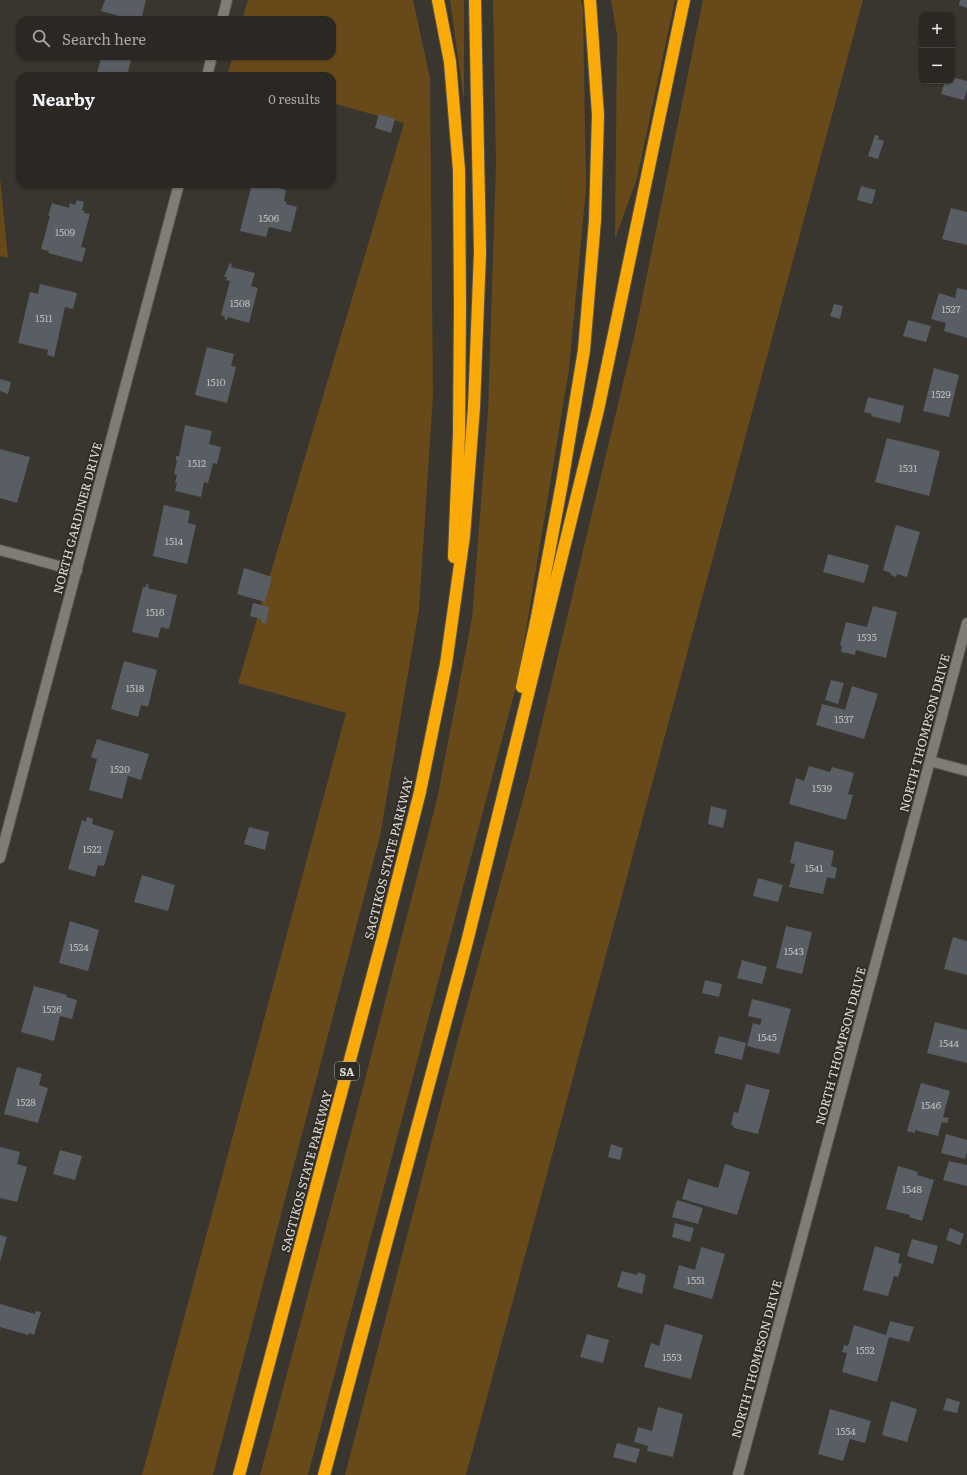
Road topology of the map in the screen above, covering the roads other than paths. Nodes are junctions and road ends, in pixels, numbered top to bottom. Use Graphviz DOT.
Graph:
graph roads {
  1 [pos="227,0"];
  2 [pos="438,0"];
  3 [pos="475,0"];
  4 [pos="590,0"];
  5 [pos="684,0"];
  6 [pos="223,16"];
  7 [pos="211,60"];
  8 [pos="208,72"];
  9 [pos="178,188"];
  10 [pos="0,550"];
  11 [pos="77,571"];
  12 [pos="967,623"];
  13 [pos="446,664"];
  14 [pos="930,761"];
  15 [pos="967,771"];
  16 [pos="0,858"];
  17 [pos="467,942"];
  18 [pos="239,1475"];
  19 [pos="324,1475"];
  20 [pos="738,1475"];
  1 -- 6 [label="street"];
  2 -- 13 [label="highway"];
  3 -- 13 [label="highway"];
  4 -- 17 [label="highway"];
  5 -- 17 [label="highway"];
  7 -- 8 [label="street"];
  9 -- 11 [label="street, NORTH GARDINER DRIVE"];
  10 -- 11 [label="street"];
  11 -- 16 [label="street, NORTH GARDINER DRIVE"];
  12 -- 14 [label="street, NORTH THOMPSON DRIVE"];
  13 -- 18 [label="highway, SAGTIKOS STATE PARKWAY / SA"];
  14 -- 15 [label="street"];
  14 -- 20 [label="street, NORTH THOMPSON DRIVE"];
  17 -- 19 [label="highway"];
}
